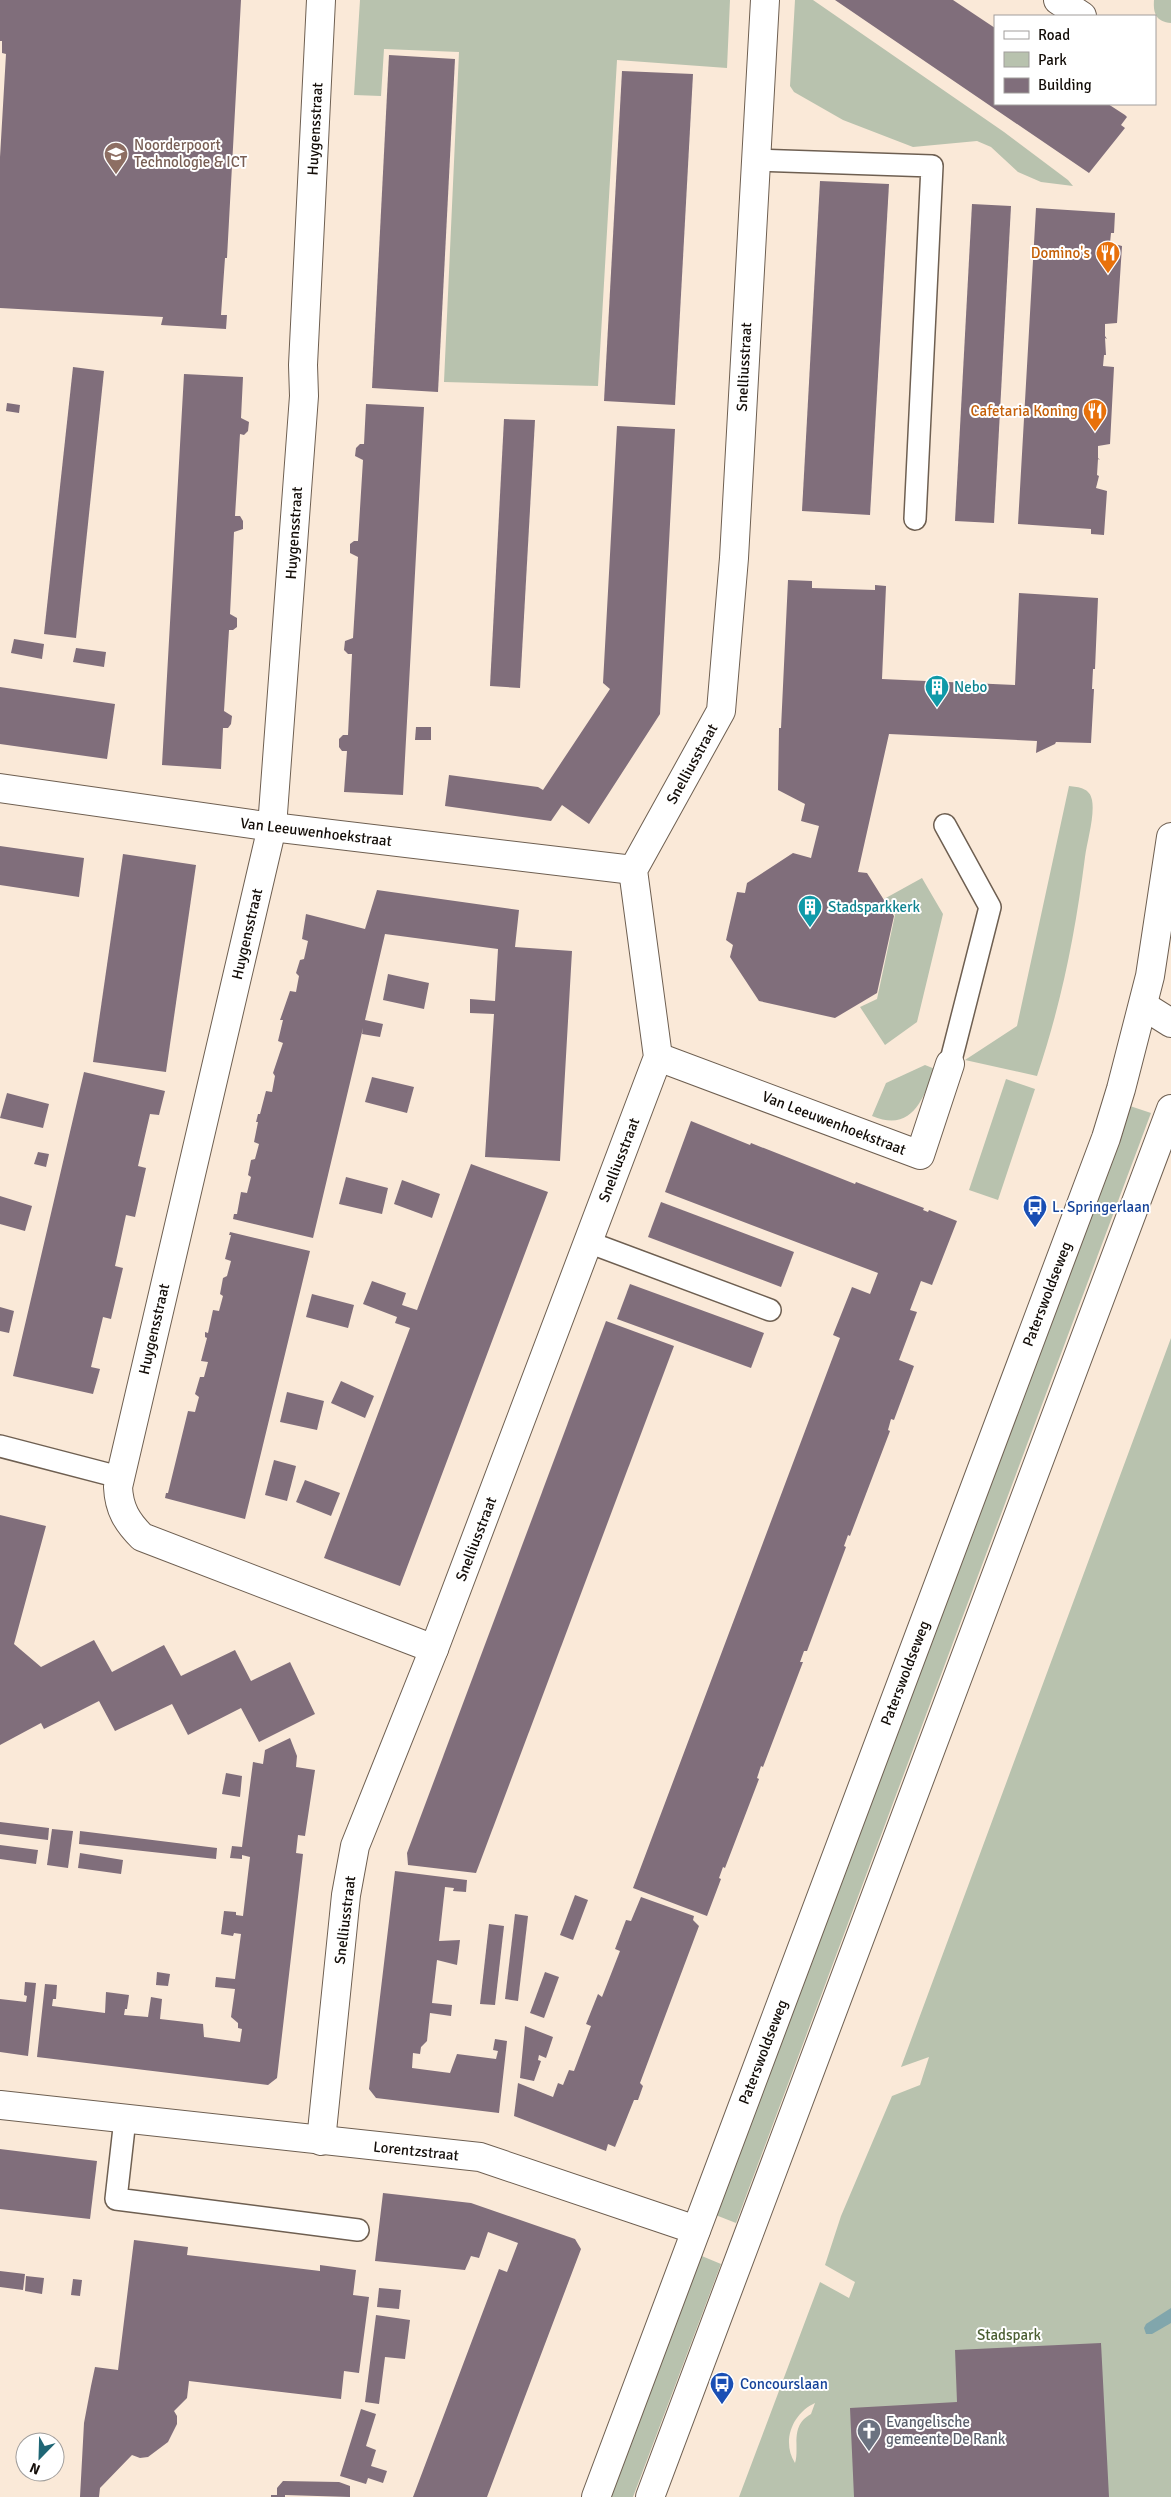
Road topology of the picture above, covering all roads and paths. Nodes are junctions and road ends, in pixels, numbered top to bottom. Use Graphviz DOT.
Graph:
graph roads {
  1 [pos="322,0"];
  2 [pos="765,0"];
  3 [pos="1058,0"];
  4 [pos="1080,15"];
  5 [pos="756,160"];
  6 [pos="916,518"];
  7 [pos="0,788"];
  8 [pos="946,825"];
  9 [pos="272,827"];
  10 [pos="1171,837"];
  11 [pos="633,870"];
  12 [pos="1171,1003"];
  13 [pos="1144,1006"];
  14 [pos="1171,1023"];
  15 [pos="658,1057"];
  16 [pos="950,1064"];
  17 [pos="1171,1109"];
  18 [pos="588,1242"];
  19 [pos="770,1310"];
  20 [pos="0,1446"];
  21 [pos="119,1477"];
  22 [pos="434,1649"];
  23 [pos="0,2105"];
  24 [pos="125,2119"];
  25 [pos="321,2141"];
  26 [pos="358,2230"];
  27 [pos="696,2230"];
  28 [pos="596,2497"];
  29 [pos="650,2497"];
  1 -- 9 [label="street, Huygensstraat"];
  2 -- 5 [label="street, Snelliusstraat"];
  3 -- 4 [label="street"];
  5 -- 6 [label="lane"];
  5 -- 11 [label="street, Snelliusstraat"];
  7 -- 9 [label="street, Van Leeuwenhoekstraat"];
  8 -- 16 [label="lane"];
  9 -- 11 [label="street, Van Leeuwenhoekstraat"];
  9 -- 21 [label="street, Huygensstraat"];
  10 -- 13 [label="street, Paterswoldseweg"];
  11 -- 15 [label="street, Snelliusstraat"];
  12 -- 13 [label="street"];
  13 -- 14 [label="street"];
  13 -- 27 [label="street, Paterswoldseweg"];
  15 -- 16 [label="street, Van Leeuwenhoekstraat"];
  15 -- 18 [label="street, Snelliusstraat"];
  17 -- 29 [label="street"];
  18 -- 19 [label="lane"];
  18 -- 22 [label="street, Snelliusstraat"];
  20 -- 21 [label="lane"];
  21 -- 22 [label="street, Huygensstraat"];
  22 -- 25 [label="street, Snelliusstraat"];
  23 -- 24 [label="street, Lorentzstraat"];
  24 -- 25 [label="street, Lorentzstraat"];
  24 -- 26 [label="lane"];
  25 -- 27 [label="street, Lorentzstraat"];
  27 -- 28 [label="street, Paterswoldseweg"];
}
